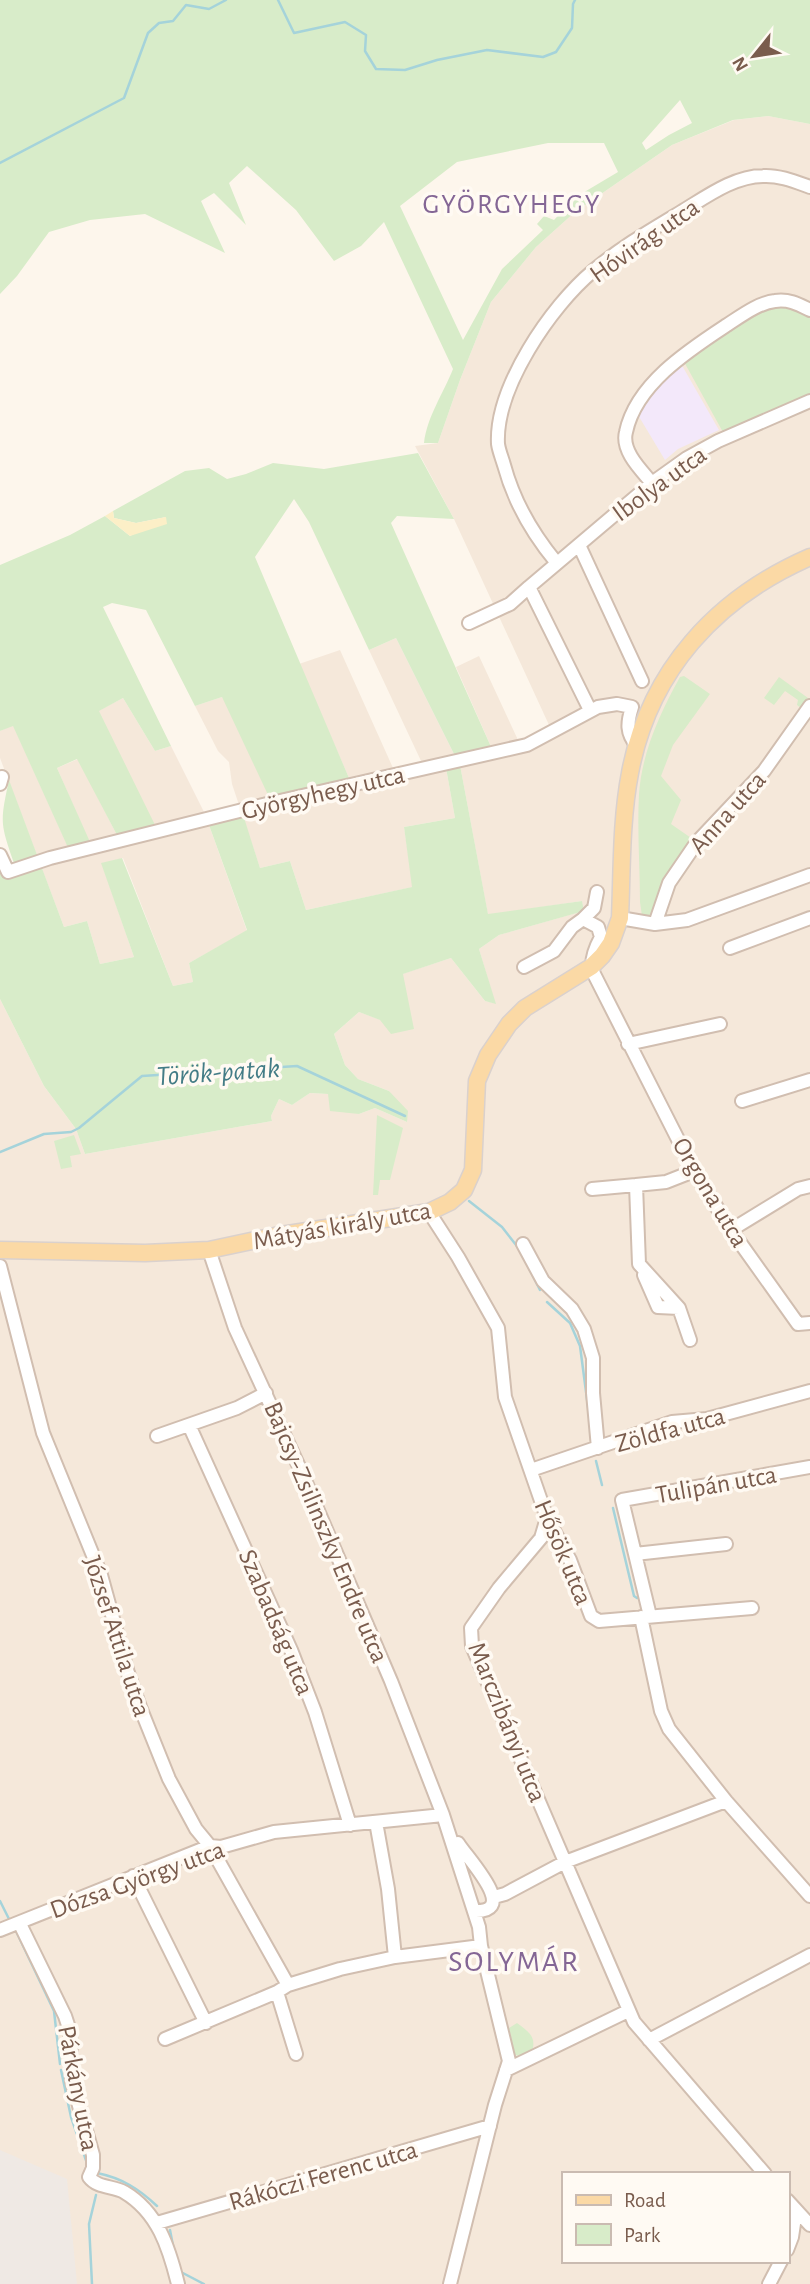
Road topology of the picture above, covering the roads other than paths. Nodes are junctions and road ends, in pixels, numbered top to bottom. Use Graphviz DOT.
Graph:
graph roads {
  1 [pos="810,187"];
  2 [pos="810,310"];
  3 [pos="810,401"];
  4 [pos="652,483"];
  5 [pos="579,545"];
  6 [pos="810,557"];
  7 [pos="556,562"];
  8 [pos="529,587"];
  9 [pos="469,623"];
  10 [pos="642,681"];
  11 [pos="810,706"];
  12 [pos="632,707"];
  13 [pos="590,710"];
  14 [pos="637,746"];
  15 [pos="0,855"];
  16 [pos="810,875"];
  17 [pos="597,892"];
  18 [pos="620,918"];
  19 [pos="810,918"];
  20 [pos="583,919"];
  21 [pos="655,924"];
  22 [pos="730,948"];
  23 [pos="524,967"];
  24 [pos="591,967"];
  25 [pos="720,1024"];
  26 [pos="628,1044"];
  27 [pos="810,1080"];
  28 [pos="742,1101"];
  29 [pos="694,1171"];
  30 [pos="636,1185"];
  31 [pos="810,1186"];
  32 [pos="592,1189"];
  33 [pos="429,1212"];
  34 [pos="732,1230"];
  35 [pos="523,1244"];
  36 [pos="0,1250"];
  37 [pos="209,1250"];
  38 [pos="0,1266"];
  39 [pos="810,1323"];
  40 [pos="690,1340"];
  41 [pos="810,1391"];
  42 [pos="266,1393"];
  43 [pos="189,1425"];
  44 [pos="157,1436"];
  45 [pos="598,1448"];
  46 [pos="810,1467"];
  47 [pos="531,1470"];
  48 [pos="547,1518"];
  49 [pos="726,1544"];
  50 [pos="635,1554"];
  51 [pos="752,1608"];
  52 [pos="646,1616"];
  53 [pos="726,1801"];
  54 [pos="443,1815"];
  55 [pos="376,1822"];
  56 [pos="350,1825"];
  57 [pos="210,1846"];
  58 [pos="565,1862"];
  59 [pos="133,1876"];
  60 [pos="810,1896"];
  61 [pos="494,1897"];
  62 [pos="475,1911"];
  63 [pos="20,1924"];
  64 [pos="0,1930"];
  65 [pos="481,1946"];
  66 [pos="810,1955"];
  67 [pos="395,1957"];
  68 [pos="288,1985"];
  69 [pos="277,1992"];
  70 [pos="631,2017"];
  71 [pos="206,2022"];
  72 [pos="165,2039"];
  73 [pos="649,2040"];
  74 [pos="296,2054"];
  75 [pos="506,2070"];
  76 [pos="490,2126"];
  77 [pos="763,2172"];
  78 [pos="792,2205"];
  79 [pos="156,2223"];
  80 [pos="810,2225"];
  81 [pos="789,2245"];
  82 [pos="780,2263"];
  83 [pos="178,2284"];
  84 [pos="450,2284"];
  85 [pos="769,2284"];
  1 -- 7 [label="street, Hóvirág utca"];
  2 -- 4 [label="street"];
  3 -- 4 [label="street, Ibolya utca"];
  4 -- 5 [label="street, Ibolya utca"];
  5 -- 7 [label="street, Ibolya utca"];
  5 -- 10 [label="street"];
  6 -- 14 [label="main road, Mátyás király utca"];
  7 -- 8 [label="street, Ibolya utca"];
  8 -- 9 [label="street"];
  8 -- 13 [label="street"];
  11 -- 21 [label="street, Anna utca"];
  12 -- 13 [label="street, Györgyhegy utca"];
  12 -- 14 [label="street, Mátyás király utca"];
  13 -- 15 [label="street, Györgyhegy utca"];
  14 -- 18 [label="main road, Mátyás király utca"];
  16 -- 21 [label="street"];
  17 -- 20 [label="street"];
  18 -- 21 [label="street"];
  18 -- 24 [label="main road, Mátyás király utca"];
  19 -- 22 [label="street"];
  20 -- 23 [label="street"];
  20 -- 24 [label="street"];
  24 -- 26 [label="street, Orgona utca"];
  24 -- 33 [label="main road, Mátyás király utca"];
  25 -- 26 [label="street"];
  26 -- 29 [label="street, Orgona utca"];
  27 -- 28 [label="street"];
  29 -- 30 [label="street"];
  29 -- 34 [label="street, Orgona utca"];
  30 -- 32 [label="street"];
  30 -- 40 [label="street"];
  31 -- 34 [label="street"];
  33 -- 37 [label="main road, Mátyás király utca"];
  33 -- 47 [label="street, Hősök utca"];
  34 -- 39 [label="street, Orgona utca"];
  35 -- 45 [label="street"];
  36 -- 37 [label="main road, Mátyás király utca"];
  37 -- 42 [label="street, Bajcsy-Zsilinszky Endre utca"];
  38 -- 57 [label="street, József Attila utca"];
  41 -- 45 [label="street, Zöldfa utca"];
  42 -- 43 [label="street"];
  42 -- 54 [label="street, Bajcsy-Zsilinszky Endre utca"];
  43 -- 44 [label="street"];
  43 -- 56 [label="street, Szabadság utca"];
  45 -- 47 [label="street, Zöldfa utca"];
  46 -- 50 [label="street, Tulipán utca"];
  47 -- 48 [label="street, Hősök utca"];
  48 -- 52 [label="street, Hősök utca"];
  48 -- 58 [label="street, Marczibányi utca"];
  49 -- 50 [label="street"];
  50 -- 52 [label="street"];
  51 -- 52 [label="street"];
  52 -- 53 [label="street"];
  53 -- 58 [label="street"];
  53 -- 60 [label="street"];
  54 -- 55 [label="street, Dózsa György utca"];
  54 -- 61 [label="street"];
  54 -- 62 [label="street"];
  55 -- 56 [label="street, Dózsa György utca"];
  55 -- 67 [label="street"];
  56 -- 57 [label="street, Dózsa György utca"];
  57 -- 59 [label="street, Dózsa György utca"];
  57 -- 68 [label="street, József Attila utca"];
  58 -- 61 [label="street"];
  58 -- 70 [label="street"];
  59 -- 63 [label="street, Dózsa György utca"];
  59 -- 71 [label="street"];
  61 -- 62 [label="street"];
  62 -- 65 [label="street"];
  63 -- 64 [label="street, Dózsa György utca"];
  63 -- 79 [label="street, Párkány utca"];
  65 -- 67 [label="street"];
  65 -- 75 [label="street"];
  66 -- 73 [label="street"];
  67 -- 68 [label="street"];
  68 -- 69 [label="street"];
  69 -- 71 [label="street"];
  69 -- 74 [label="street"];
  70 -- 73 [label="street"];
  70 -- 75 [label="street"];
  71 -- 72 [label="street"];
  73 -- 77 [label="street"];
  75 -- 76 [label="street"];
  76 -- 79 [label="street, Rákóczi Ferenc utca"];
  76 -- 84 [label="street"];
  78 -- 80 [label="street"];
  78 -- 81 [label="street"];
  79 -- 83 [label="street"];
  82 -- 85 [label="street"];
}
